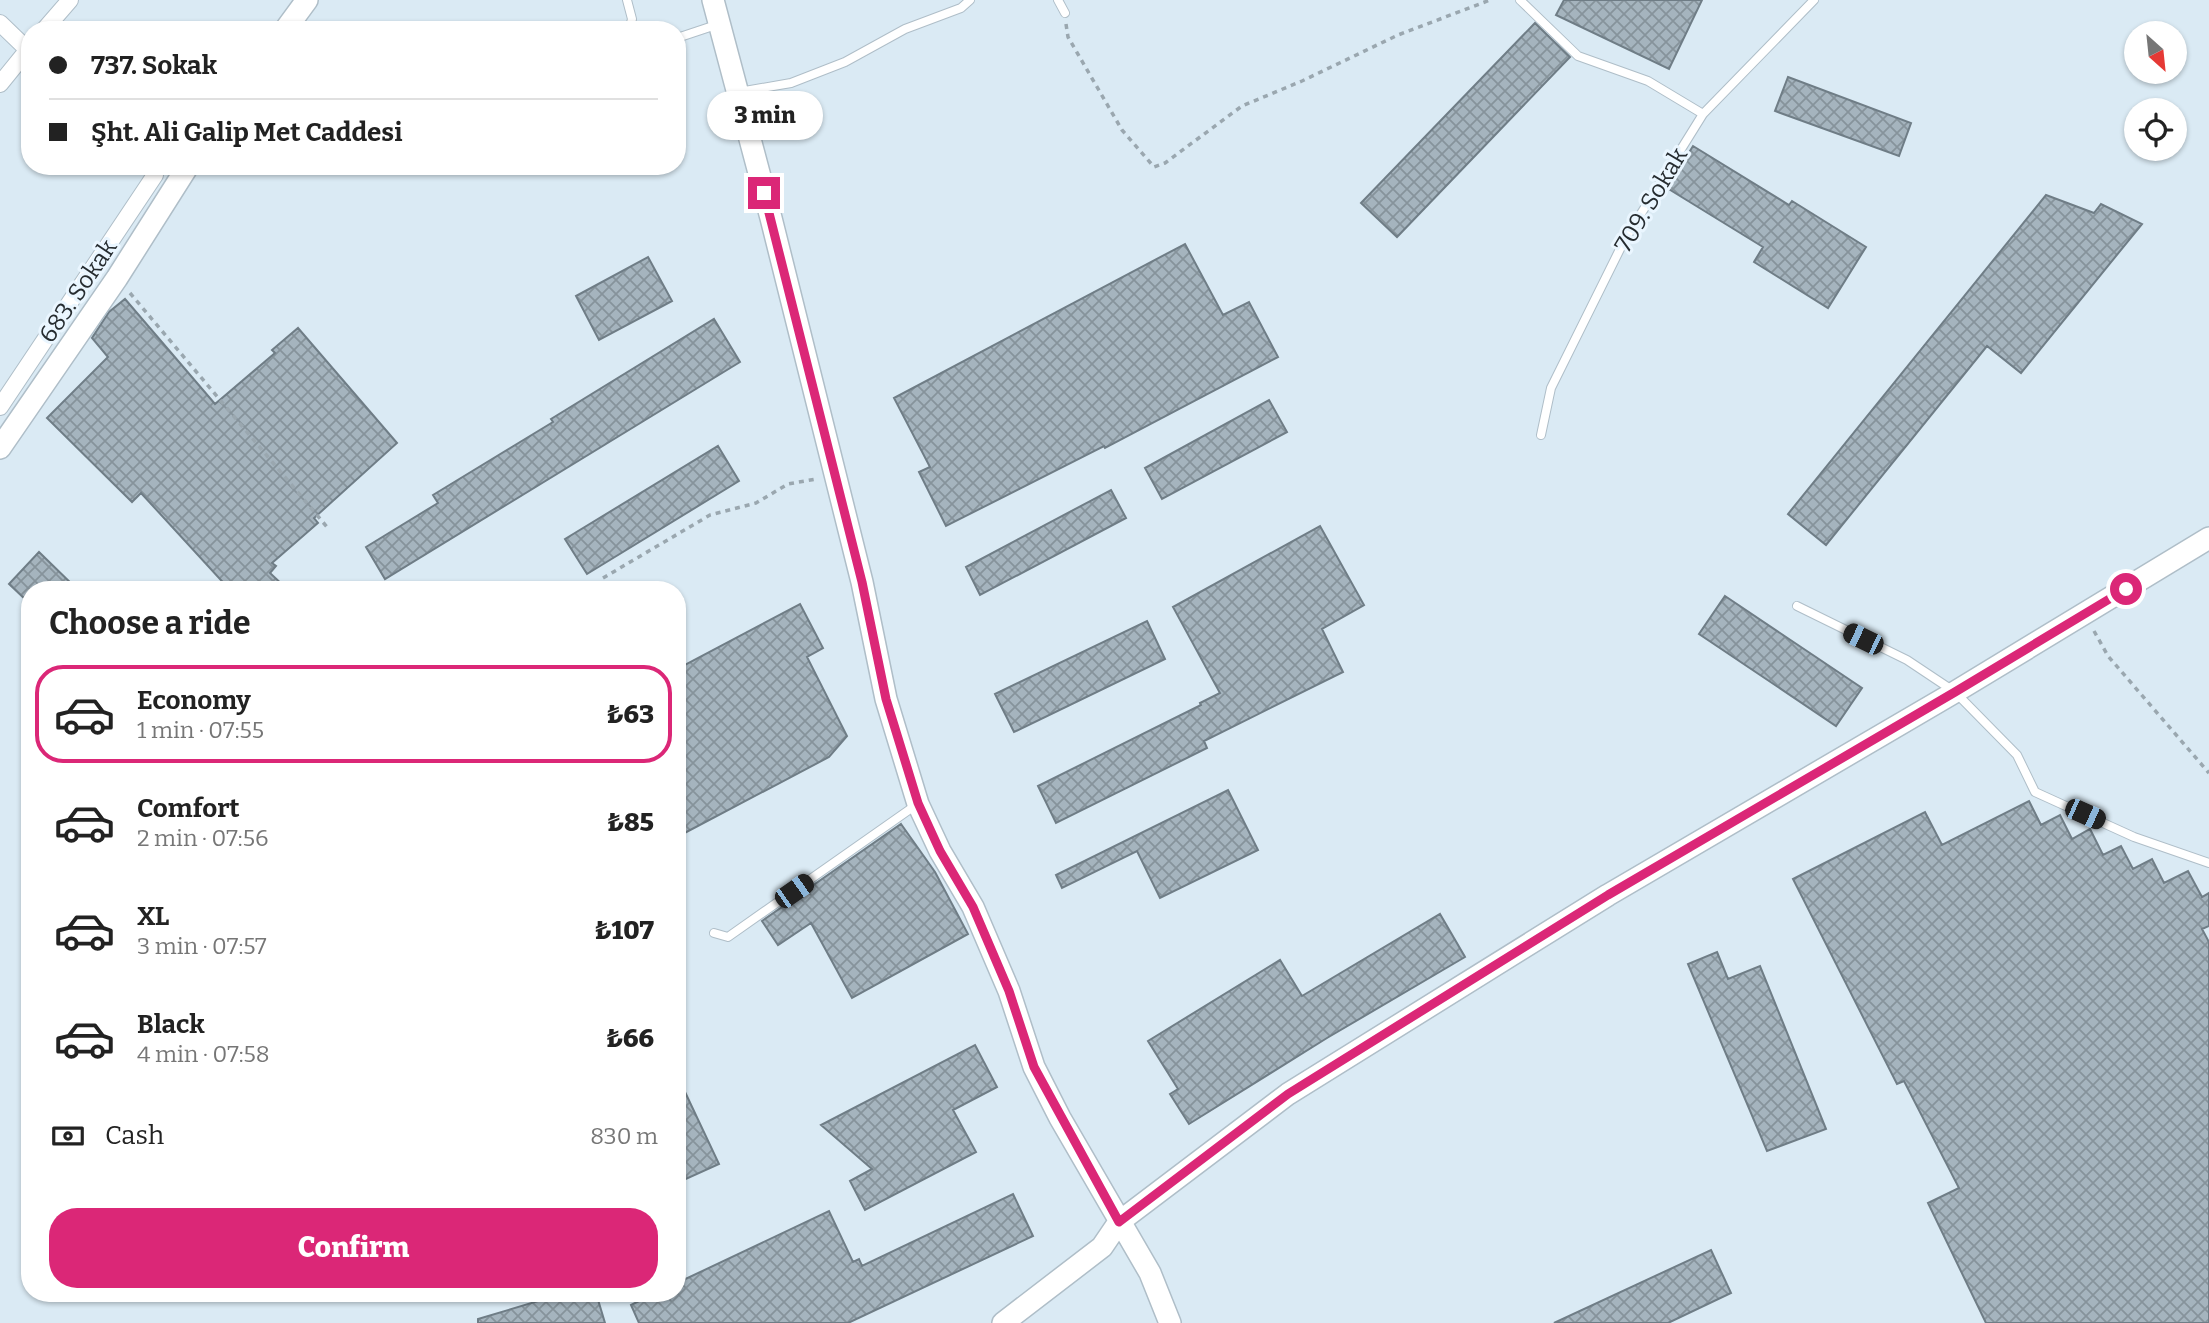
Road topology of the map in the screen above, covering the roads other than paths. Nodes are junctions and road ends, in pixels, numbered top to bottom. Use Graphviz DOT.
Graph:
graph roads {
  1 [pos="70,0"];
  2 [pos="307,0"];
  3 [pos="628,0"];
  4 [pos="713,0"];
  5 [pos="970,0"];
  6 [pos="1058,0"];
  7 [pos="1520,0"];
  8 [pos="1814,0"];
  9 [pos="1065,13"];
  10 [pos="52,21"];
  11 [pos="292,21"];
  12 [pos="631,21"];
  13 [pos="0,23"];
  14 [pos="719,24"];
  15 [pos="686,35"];
  16 [pos="21,43"];
  17 [pos="21,59"];
  18 [pos="0,84"];
  19 [pos="736,92"];
  20 [pos="1703,114"];
  21 [pos="157,177"];
  22 [pos="0,407"];
  23 [pos="1542,435"];
  24 [pos="0,448"];
  25 [pos="2209,538"];
  26 [pos="1797,606"];
  27 [pos="1955,692"];
  28 [pos="918,803"];
  29 [pos="2209,863"];
  30 [pos="714,933"];
  31 [pos="1119,1222"];
  32 [pos="1003,1323"];
  33 [pos="1170,1323"];
  1 -- 10 [label="street"];
  2 -- 11 [label="street"];
  3 -- 12 [label="lane"];
  4 -- 14 [label="street"];
  5 -- 19 [label="lane"];
  6 -- 9 [label="lane"];
  7 -- 20 [label="lane"];
  8 -- 20 [label="lane, 709. Sokak"];
  13 -- 16 [label="street"];
  14 -- 15 [label="lane"];
  14 -- 19 [label="street"];
  17 -- 18 [label="street"];
  19 -- 28 [label="street"];
  20 -- 23 [label="lane, 709. Sokak"];
  21 -- 22 [label="street, 683. Sokak"];
  21 -- 24 [label="street"];
  25 -- 27 [label="street"];
  26 -- 27 [label="lane"];
  27 -- 29 [label="lane"];
  27 -- 31 [label="street"];
  28 -- 30 [label="lane"];
  28 -- 31 [label="street"];
  31 -- 32 [label="street"];
  31 -- 33 [label="street"];
}
